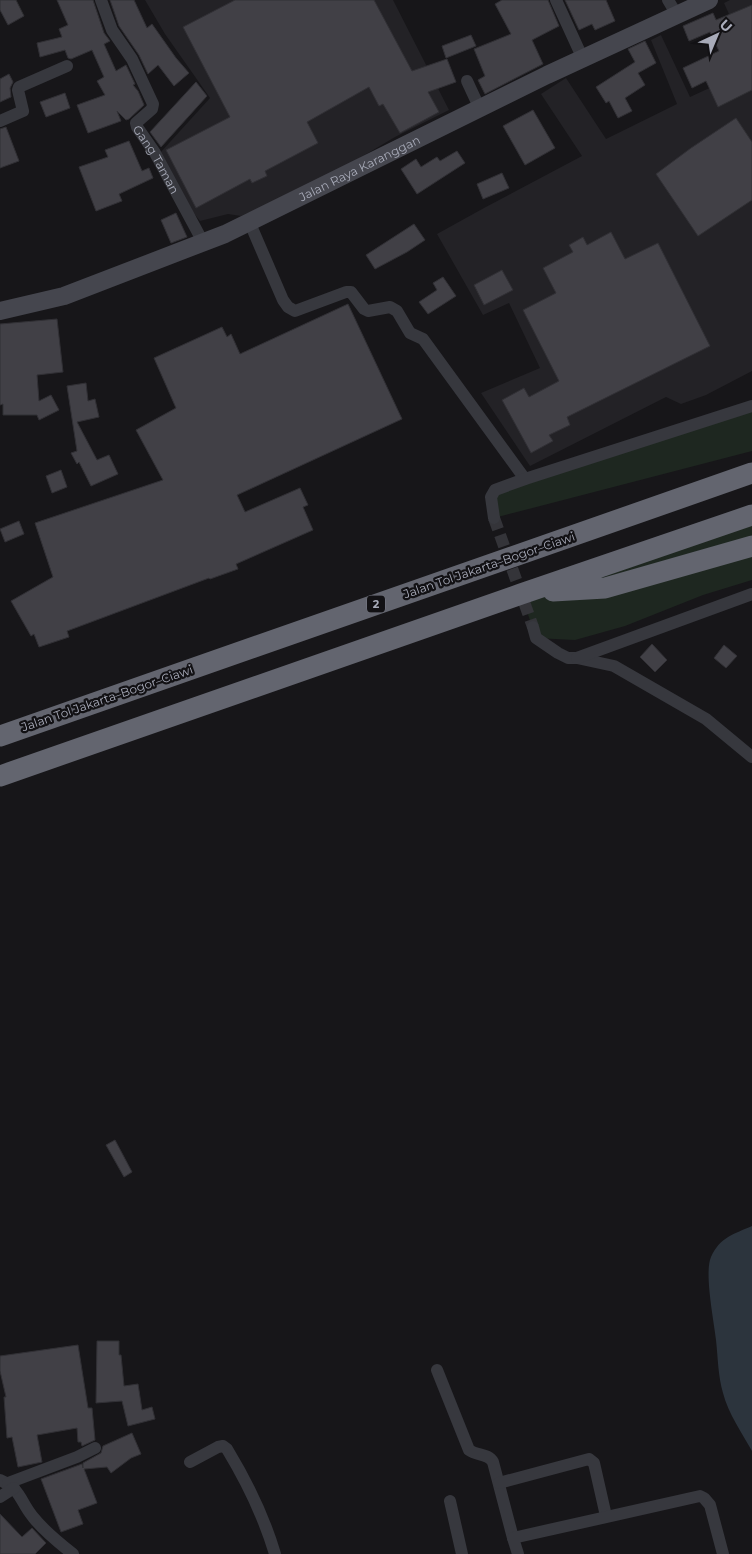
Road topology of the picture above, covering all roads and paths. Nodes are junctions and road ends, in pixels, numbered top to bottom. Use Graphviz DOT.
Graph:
graph roads {
  1 [pos="101,0"];
  2 [pos="556,0"];
  3 [pos="709,0"];
  4 [pos="673,8"];
  5 [pos="583,58"];
  6 [pos="67,66"];
  7 [pos="467,81"];
  8 [pos="480,109"];
  9 [pos="0,121"];
  10 [pos="249,222"];
  11 [pos="203,242"];
  12 [pos="0,311"];
  13 [pos="752,406"];
  14 [pos="752,473"];
  15 [pos="525,479"];
  16 [pos="752,515"];
  17 [pos="494,518"];
  18 [pos="752,546"];
  19 [pos="529,592"];
  20 [pos="752,594"];
  21 [pos="533,627"];
  22 [pos="577,658"];
  23 [pos="0,736"];
  24 [pos="752,757"];
  25 [pos="0,776"];
  26 [pos="437,1370"];
  27 [pos="95,1448"];
  28 [pos="190,1462"];
  29 [pos="499,1483"];
  30 [pos="8,1484"];
  31 [pos="0,1497"];
  32 [pos="450,1501"];
  33 [pos="606,1516"];
  34 [pos="512,1538"];
  35 [pos="73,1554"];
  36 [pos="275,1554"];
  37 [pos="462,1554"];
  38 [pos="518,1554"];
  39 [pos="723,1554"];
  1 -- 11 [label="street, Gang Taman"];
  2 -- 5 [label="street"];
  3 -- 4 [label="street, Jalan Raya Karanggan"];
  4 -- 5 [label="street, Jalan Raya Karanggan"];
  5 -- 8 [label="street, Jalan Raya Karanggan"];
  6 -- 9 [label="street"];
  7 -- 8 [label="street"];
  8 -- 10 [label="street, Jalan Raya Karanggan"];
  10 -- 11 [label="street, Jalan Raya Karanggan"];
  10 -- 15 [label="street"];
  11 -- 12 [label="street, Jalan Raya Karanggan"];
  13 -- 15 [label="street"];
  14 -- 23 [label="highway, Jalan Tol Jakarta–Bogor–Ciawi / 2"];
  15 -- 17 [label="street"];
  16 -- 19 [label="highway"];
  18 -- 19 [label="highway"];
  19 -- 25 [label="highway"];
  20 -- 22 [label="street"];
  21 -- 22 [label="street"];
  22 -- 24 [label="street"];
  26 -- 29 [label="street"];
  27 -- 30 [label="street"];
  28 -- 36 [label="street"];
  29 -- 33 [label="street"];
  29 -- 34 [label="street"];
  30 -- 31 [label="street"];
  30 -- 35 [label="street"];
  32 -- 37 [label="street"];
  33 -- 34 [label="street"];
  33 -- 39 [label="street"];
  34 -- 38 [label="street"];
}
